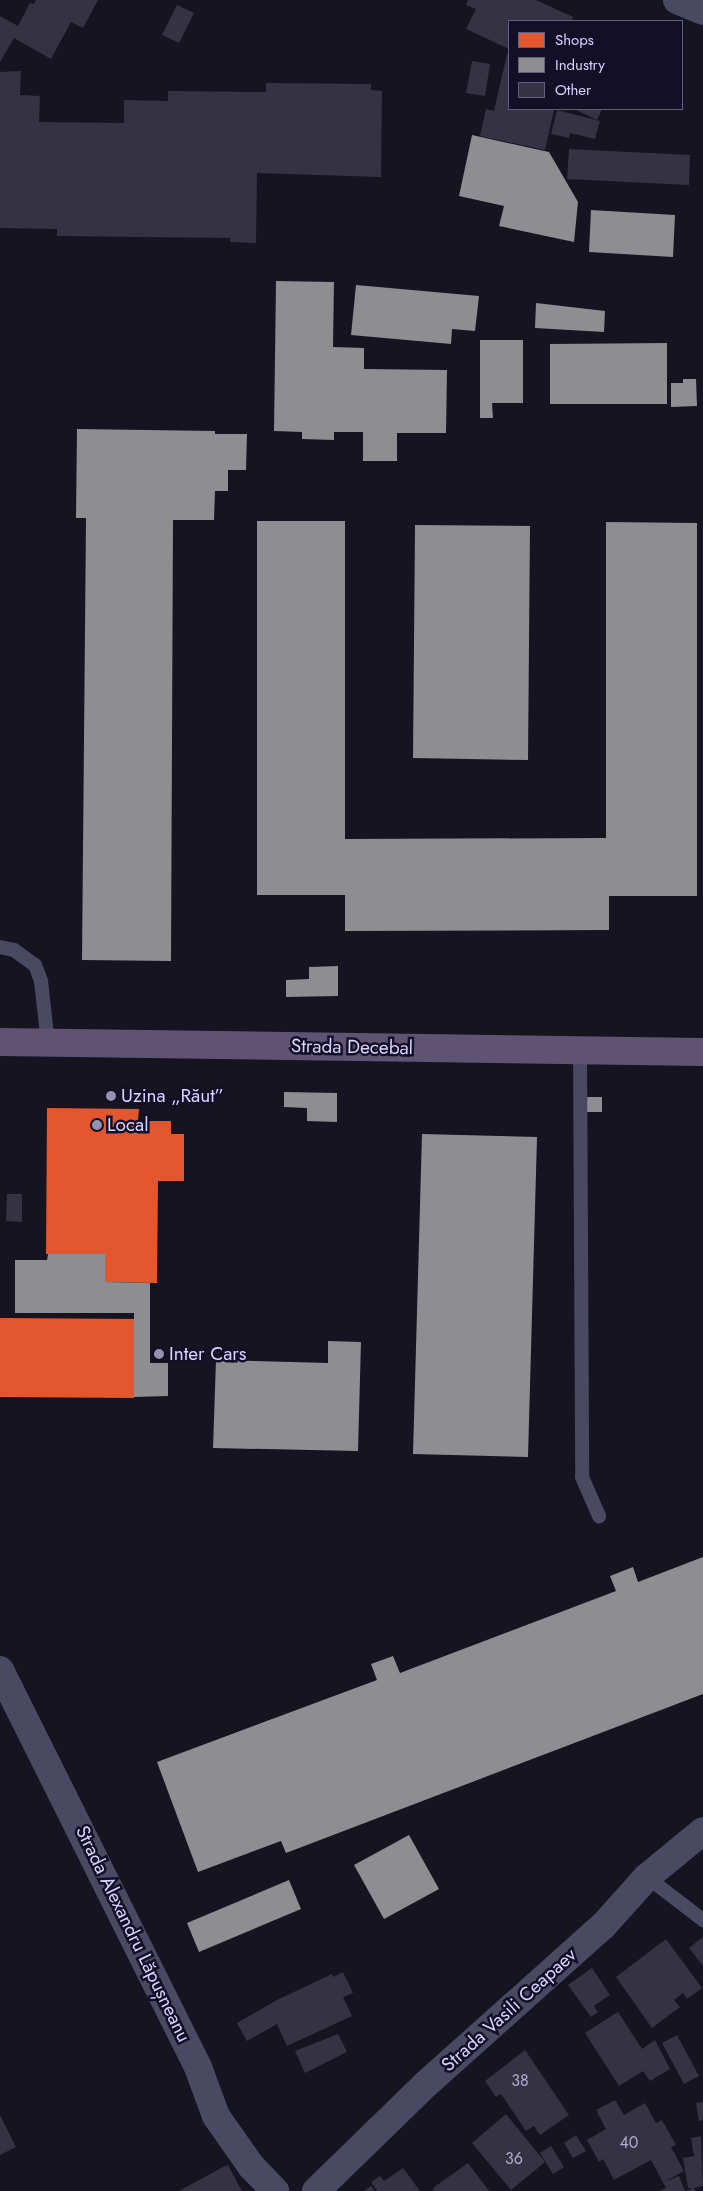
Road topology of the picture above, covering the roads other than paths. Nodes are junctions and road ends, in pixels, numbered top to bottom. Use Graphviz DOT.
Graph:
graph roads {
  1 [pos="677,0"];
  2 [pos="703,11"];
  3 [pos="0,947"];
  4 [pos="0,1042"];
  5 [pos="48,1042"];
  6 [pos="580,1050"];
  7 [pos="703,1052"];
  8 [pos="599,1516"];
  9 [pos="0,1670"];
  10 [pos="703,1831"];
  11 [pos="647,1877"];
  12 [pos="703,1920"];
  13 [pos="276,2191"];
  14 [pos="316,2191"];
  1 -- 2 [label="street"];
  3 -- 5 [label="lane"];
  4 -- 5 [label="main road, Strada Decebal"];
  5 -- 6 [label="main road, Strada Decebal"];
  6 -- 7 [label="main road, Strada Decebal"];
  6 -- 8 [label="lane"];
  9 -- 13 [label="street, Strada Alexandru Lăpușneanu"];
  10 -- 11 [label="street, Strada Vasili Ceapaev"];
  11 -- 12 [label="lane"];
  11 -- 14 [label="street, Strada Vasili Ceapaev"];
}
